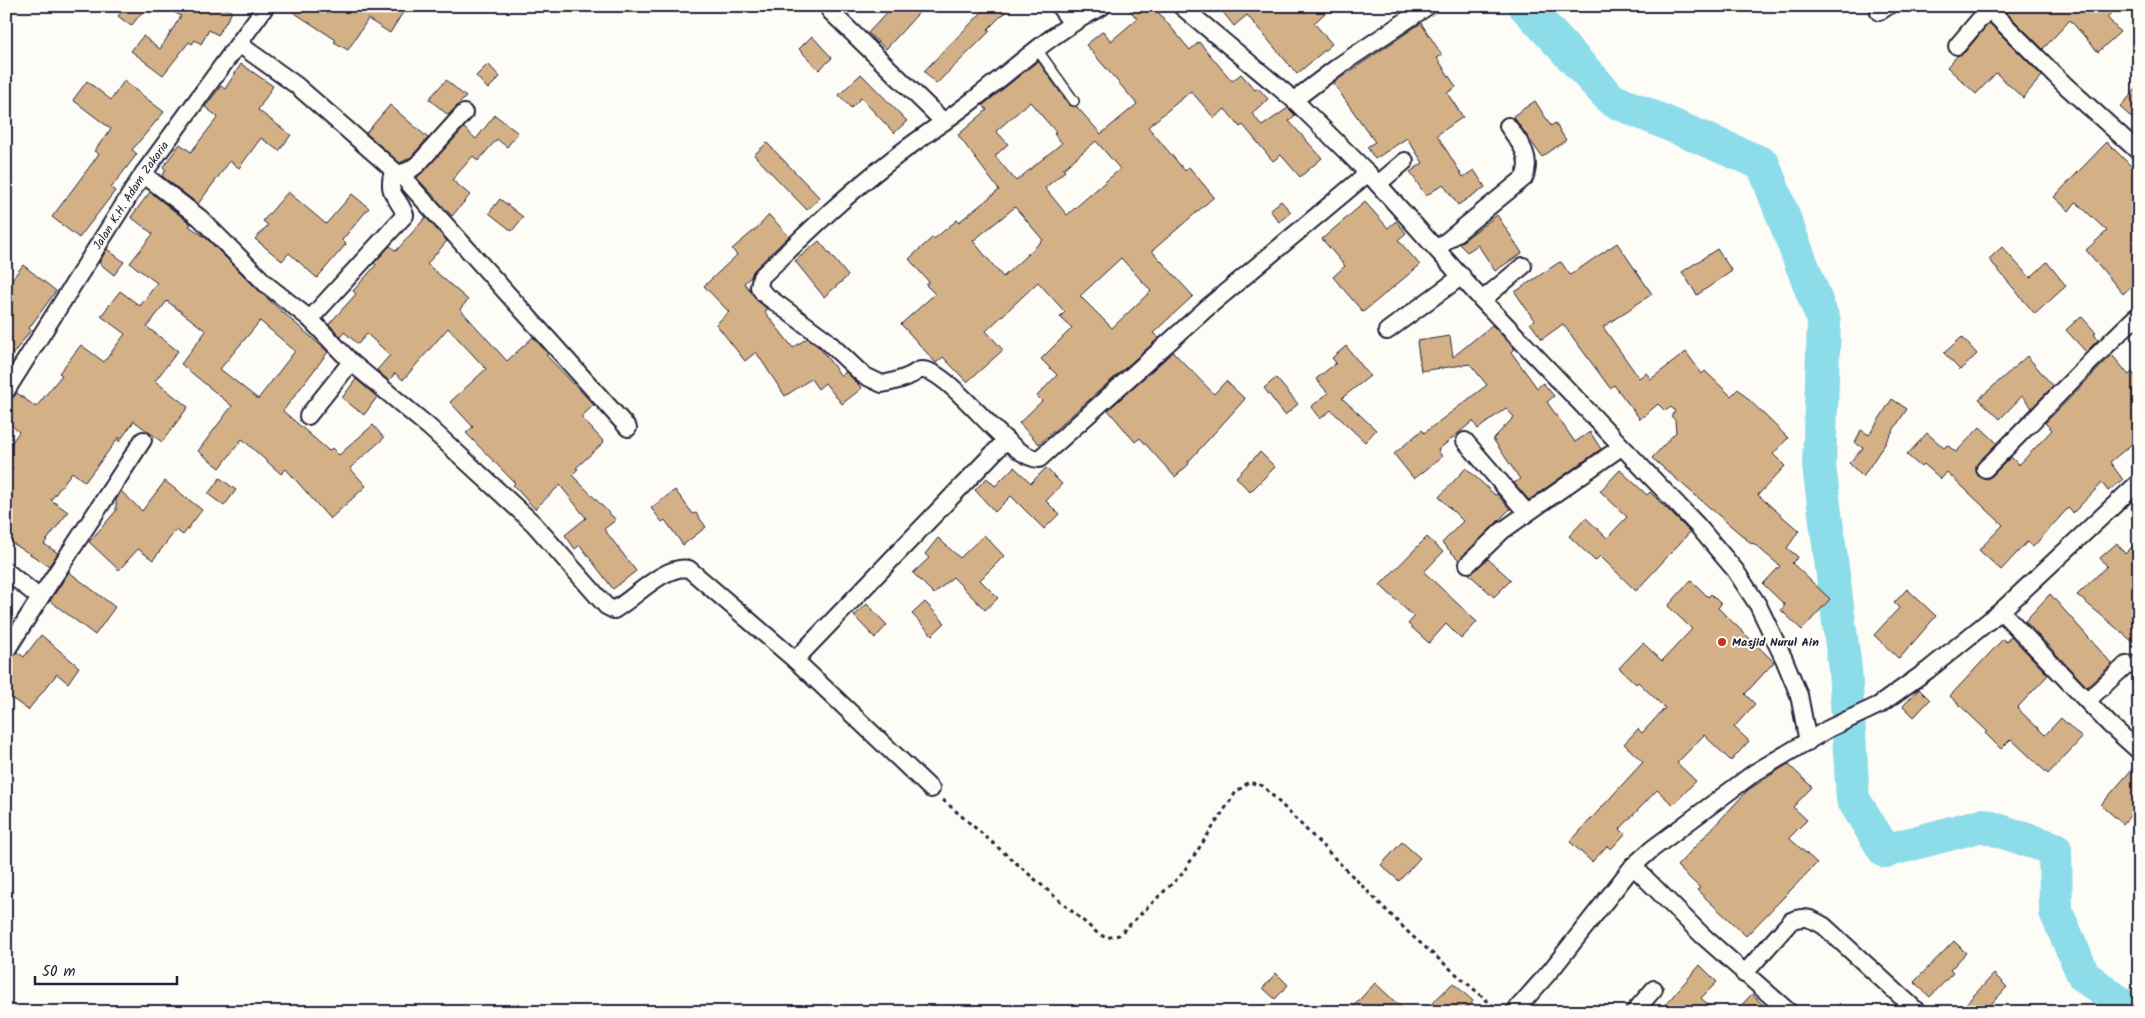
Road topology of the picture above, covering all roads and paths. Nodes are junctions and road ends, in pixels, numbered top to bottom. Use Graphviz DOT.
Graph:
graph roads {
  1 [pos="266,6"];
  2 [pos="1059,6"];
  3 [pos="1103,6"];
  4 [pos="1181,6"];
  5 [pos="1428,6"];
  6 [pos="1990,8"];
  7 [pos="830,11"];
  8 [pos="1072,22"];
  9 [pos="239,44"];
  10 [pos="1956,46"];
  11 [pos="1036,48"];
  12 [pos="1294,100"];
  13 [pos="1074,101"];
  14 [pos="464,113"];
  15 [pos="944,122"];
  16 [pos="1508,126"];
  17 [pos="2139,152"];
  18 [pos="1405,161"];
  19 [pos="397,173"];
  20 [pos="143,174"];
  21 [pos="1373,179"];
  22 [pos="1437,248"];
  23 [pos="1523,266"];
  24 [pos="1462,276"];
  25 [pos="1482,300"];
  26 [pos="2139,314"];
  27 [pos="310,319"];
  28 [pos="1386,331"];
  29 [pos="351,362"];
  30 [pos="6,391"];
  31 [pos="308,416"];
  32 [pos="628,428"];
  33 [pos="143,440"];
  34 [pos="1006,440"];
  35 [pos="1465,442"];
  36 [pos="1621,446"];
  37 [pos="1985,469"];
  38 [pos="2139,482"];
  39 [pos="1527,514"];
  40 [pos="1468,564"];
  41 [pos="6,570"];
  42 [pos="40,598"];
  43 [pos="2001,611"];
  44 [pos="6,651"];
  45 [pos="795,660"];
  46 [pos="2139,664"];
  47 [pos="2088,700"];
  48 [pos="1808,742"];
  49 [pos="2139,751"];
  50 [pos="931,789"];
  51 [pos="1633,866"];
  52 [pos="1744,974"];
  53 [pos="1654,989"];
  54 [pos="1500,1012"];
  55 [pos="1514,1012"];
  56 [pos="1634,1012"];
  57 [pos="1789,1012"];
  58 [pos="1918,1012"];
  1 -- 9 [label="street, Jalan K.H. Adam Zakaria"];
  2 -- 8 [label="street"];
  3 -- 8 [label="street"];
  4 -- 12 [label="street"];
  5 -- 12 [label="street"];
  6 -- 10 [label="street"];
  6 -- 17 [label="street"];
  7 -- 15 [label="street"];
  8 -- 11 [label="street"];
  9 -- 19 [label="street"];
  9 -- 20 [label="street, Jalan K.H. Adam Zakaria"];
  11 -- 13 [label="lane"];
  11 -- 15 [label="street"];
  12 -- 21 [label="street"];
  14 -- 19 [label="street"];
  15 -- 34 [label="street"];
  16 -- 22 [label="street"];
  18 -- 21 [label="street"];
  19 -- 27 [label="street"];
  19 -- 32 [label="street"];
  20 -- 27 [label="street"];
  20 -- 30 [label="street, Jalan K.H. Adam Zakaria"];
  21 -- 22 [label="street"];
  21 -- 34 [label="street"];
  22 -- 24 [label="street"];
  23 -- 25 [label="street"];
  24 -- 25 [label="street"];
  24 -- 28 [label="street"];
  25 -- 36 [label="street"];
  26 -- 37 [label="street"];
  27 -- 29 [label="street"];
  29 -- 31 [label="street"];
  29 -- 45 [label="street"];
  33 -- 42 [label="street"];
  34 -- 45 [label="street"];
  35 -- 39 [label="street"];
  36 -- 39 [label="street"];
  36 -- 48 [label="street"];
  38 -- 43 [label="street"];
  39 -- 40 [label="street"];
  41 -- 42 [label="street"];
  42 -- 44 [label="street"];
  43 -- 47 [label="street"];
  43 -- 48 [label="street"];
  45 -- 50 [label="street"];
  46 -- 47 [label="street"];
  47 -- 49 [label="street"];
  48 -- 51 [label="street"];
  50 -- 54 [label="path"];
  51 -- 52 [label="street"];
  51 -- 55 [label="street"];
  52 -- 57 [label="street"];
  52 -- 58 [label="street"];
  53 -- 56 [label="street"];
}
